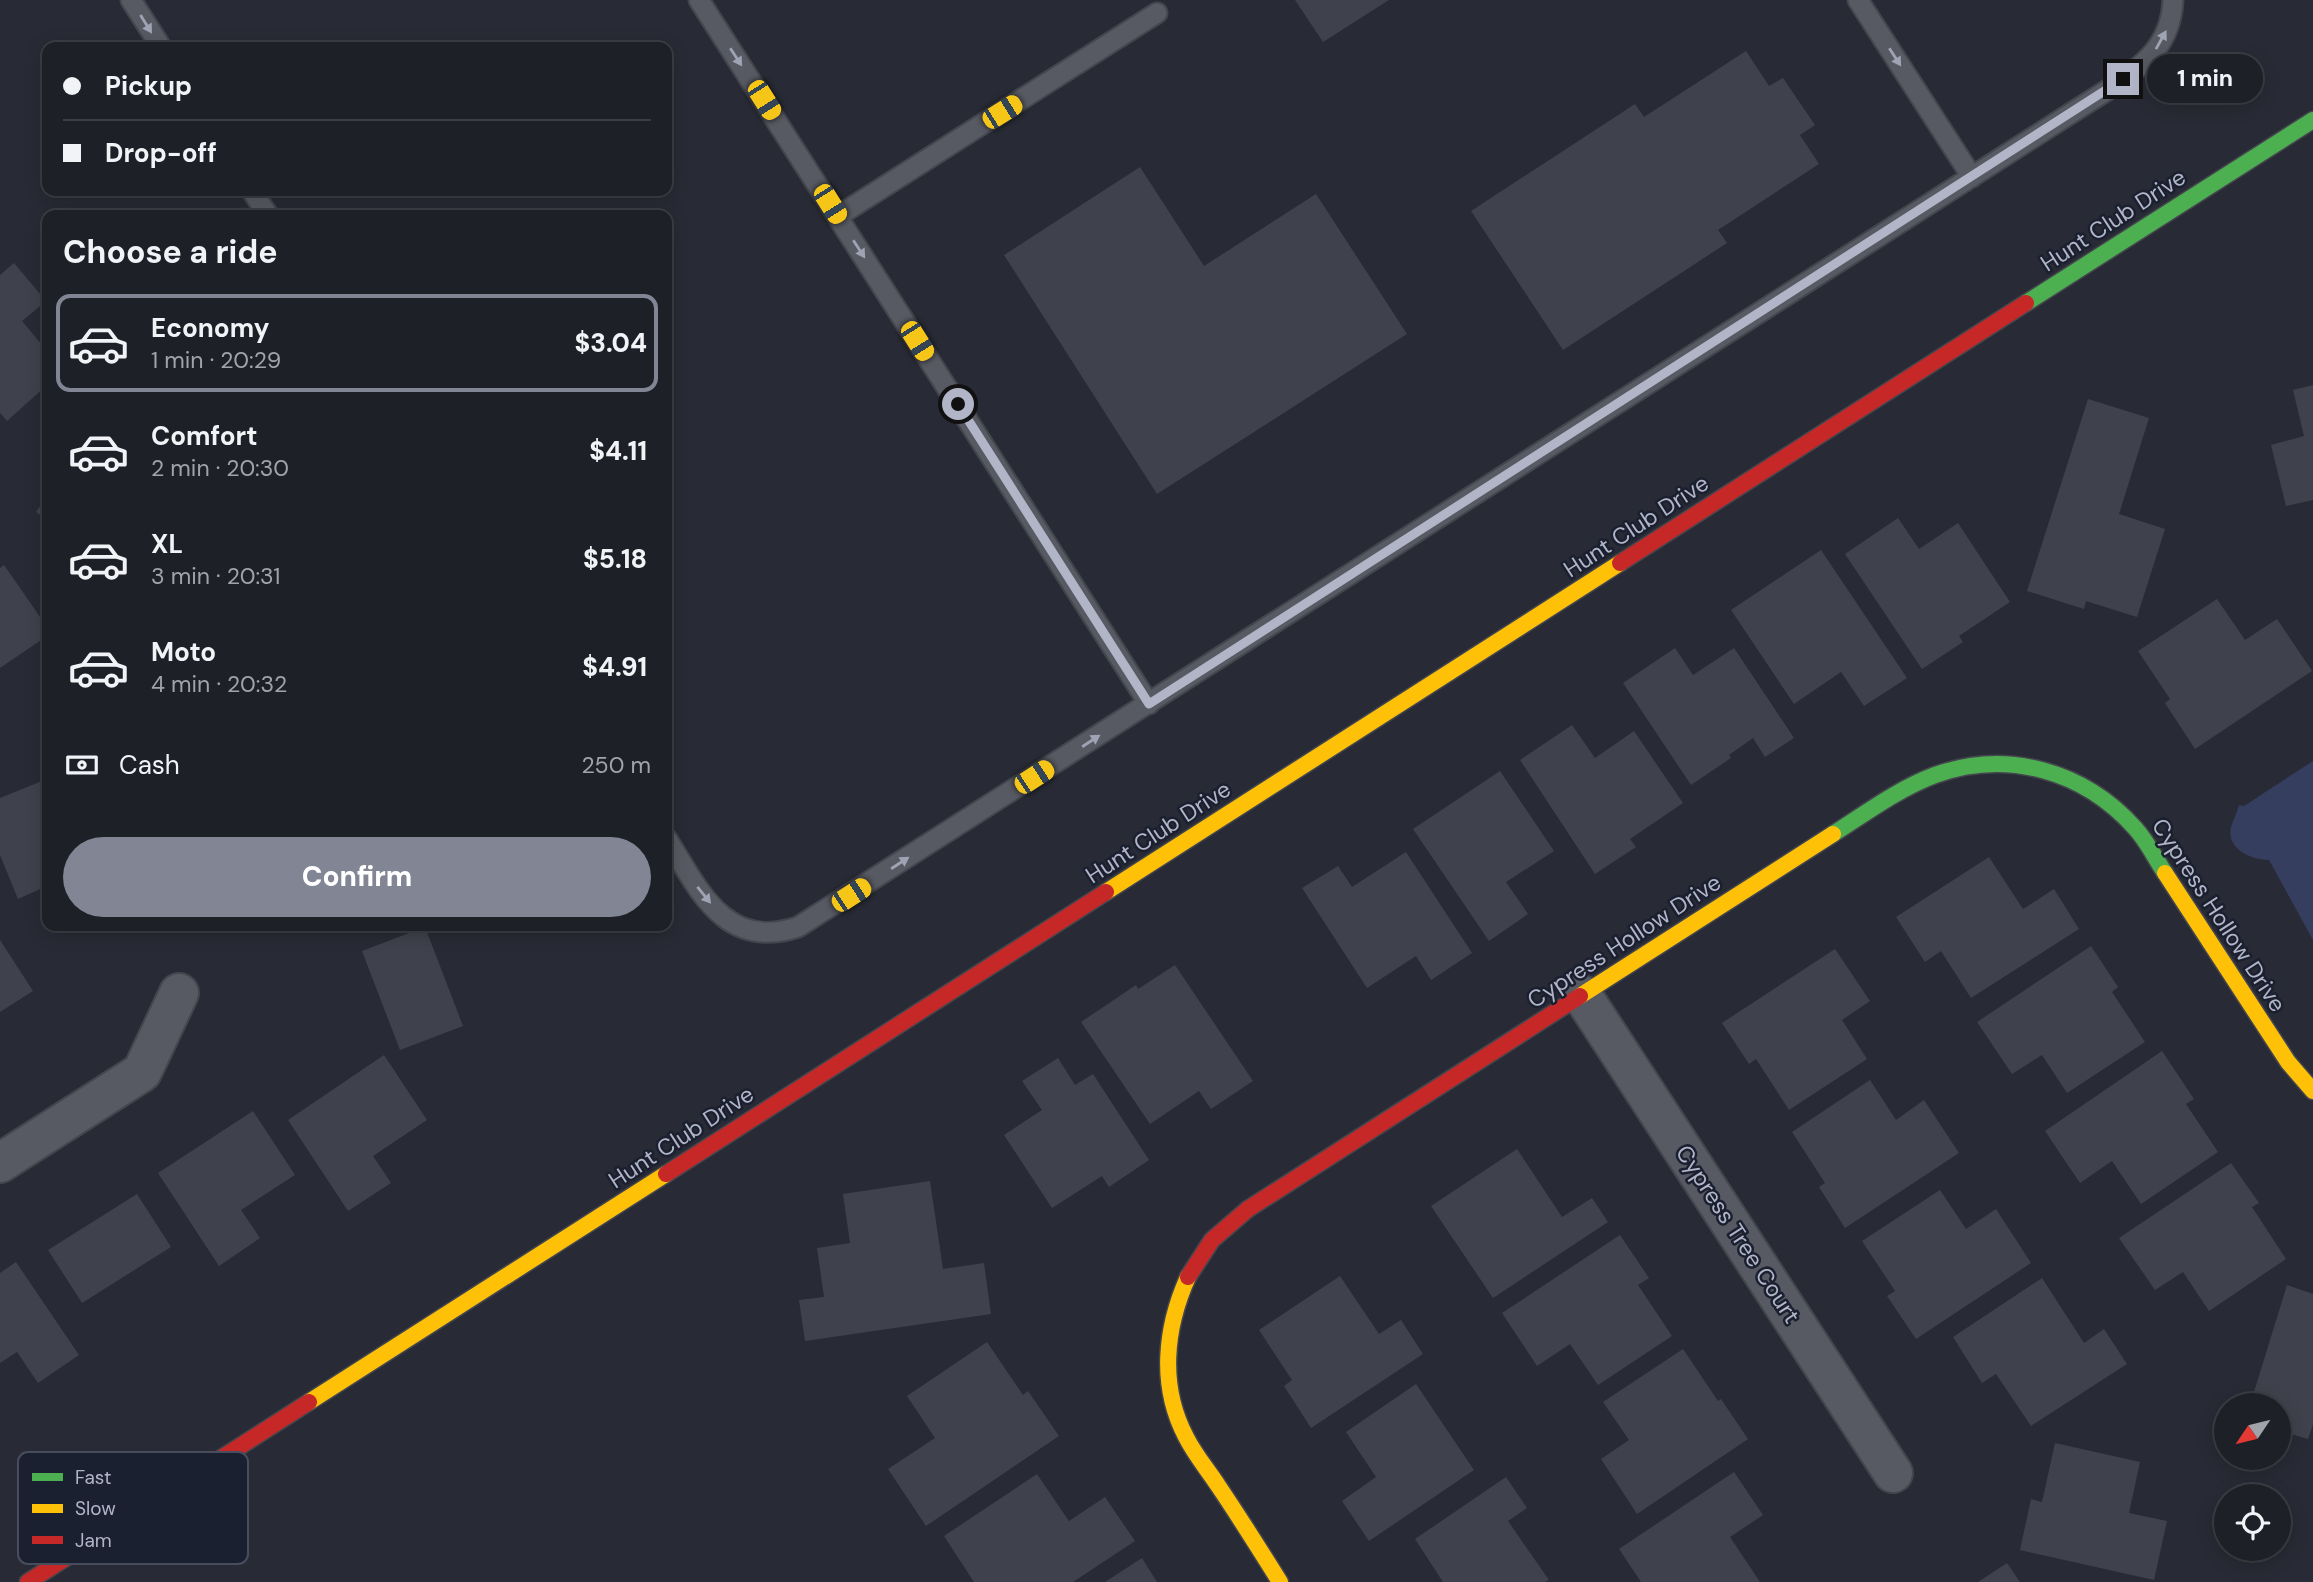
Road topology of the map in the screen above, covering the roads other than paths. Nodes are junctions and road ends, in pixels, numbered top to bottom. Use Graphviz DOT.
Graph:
graph roads {
  1 [pos="131,0"];
  2 [pos="699,0"];
  3 [pos="1858,0"];
  4 [pos="2173,0"];
  5 [pos="1157,13"];
  6 [pos="158,42"];
  7 [pos="2313,120"];
  8 [pos="1972,177"];
  9 [pos="838,216"];
  10 [pos="1149,704"];
  11 [pos="672,847"];
  12 [pos="179,993"];
  13 [pos="1582,995"];
  14 [pos="2313,1091"];
  15 [pos="0,1163"];
  16 [pos="231,1452"];
  17 [pos="1893,1473"];
  18 [pos="56,1564"];
  19 [pos="28,1582"];
  20 [pos="1280,1582"];
  1 -- 6 [label="lane, one-way"];
  2 -- 9 [label="lane, one-way"];
  3 -- 8 [label="lane, one-way"];
  8 -- 4 [label="lane, one-way"];
  5 -- 9 [label="lane"];
  7 -- 16 [label="street, Hunt Club Drive"];
  8 -- 10 [label="lane"];
  9 -- 10 [label="lane, one-way"];
  11 -- 10 [label="lane, one-way"];
  12 -- 15 [label="street"];
  13 -- 14 [label="street, Cypress Hollow Drive"];
  13 -- 17 [label="street, Cypress Tree Court"];
  13 -- 20 [label="street, Cypress Hollow Drive"];
  18 -- 19 [label="street, Hunt Club Drive"];
}
